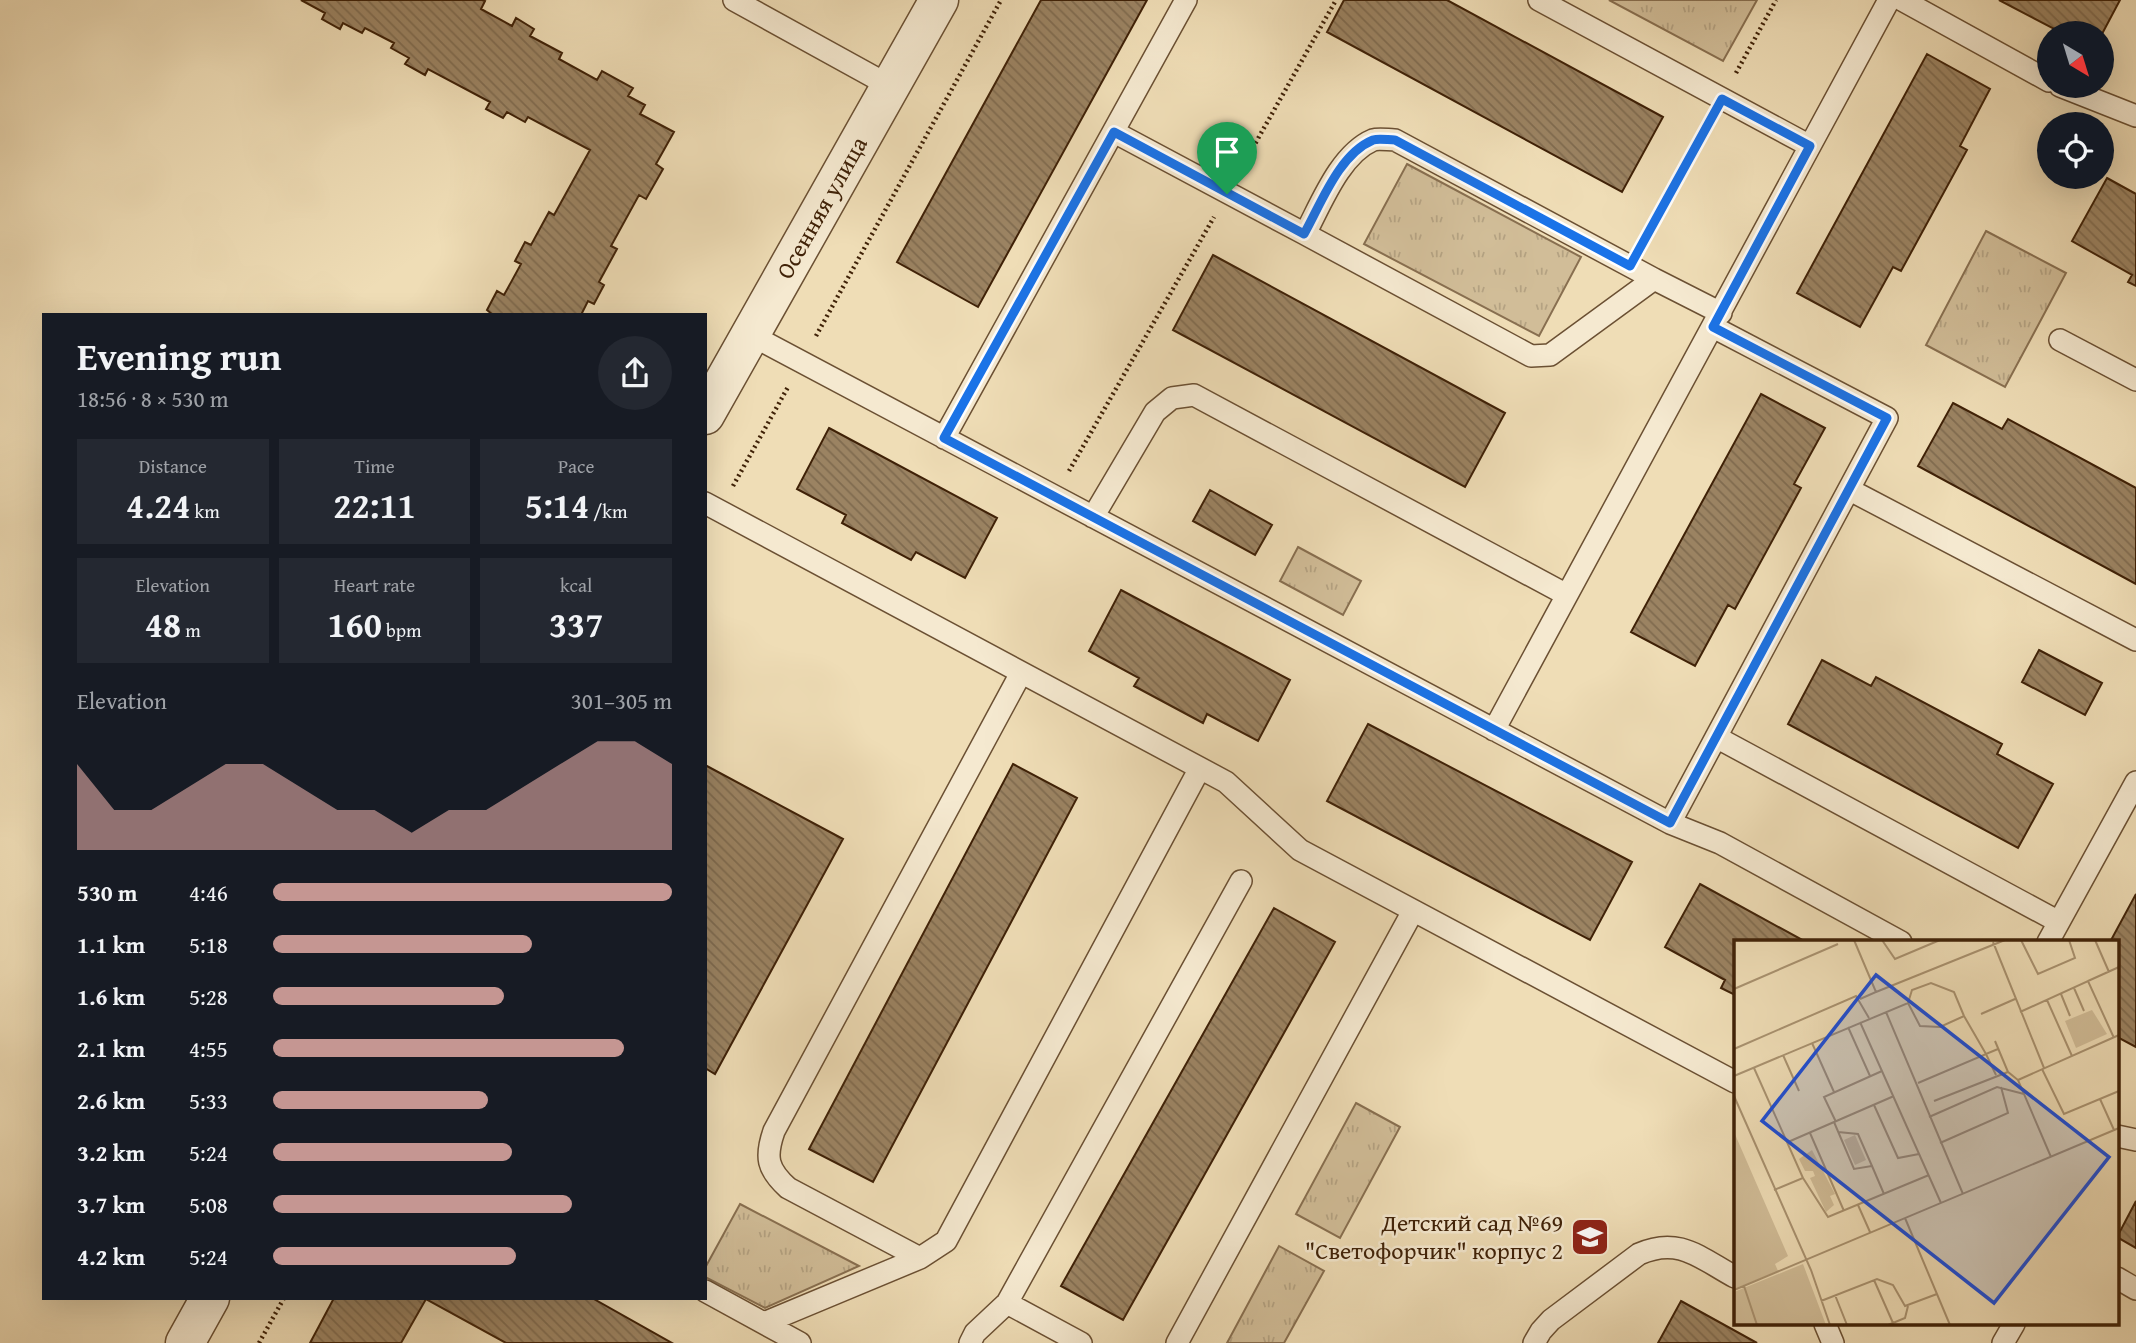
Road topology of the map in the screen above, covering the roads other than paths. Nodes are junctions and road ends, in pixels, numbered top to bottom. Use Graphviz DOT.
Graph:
graph roads {
  1 [pos="734,0"];
  2 [pos="939,0"];
  3 [pos="1186,0"];
  4 [pos="1539,0"];
  5 [pos="1889,0"];
  6 [pos="1902,0"];
  7 [pos="2037,74"];
  8 [pos="890,86"];
  9 [pos="2090,98"];
  10 [pos="2136,116"];
  11 [pos="1114,132"];
  12 [pos="1810,146"];
  13 [pos="1304,234"];
  14 [pos="1654,279"];
  15 [pos="1717,320"];
  16 [pos="751,335"];
  17 [pos="2060,340"];
  18 [pos="2136,380"];
  19 [pos="707,412"];
  20 [pos="944,438"];
  21 [pos="1850,490"];
  22 [pos="712,507"];
  23 [pos="1093,517"];
  24 [pos="1567,595"];
  25 [pos="2136,640"];
  26 [pos="1021,673"];
  27 [pos="1494,730"];
  28 [pos="1717,737"];
  29 [pos="1200,768"];
  30 [pos="2136,782"];
  31 [pos="1670,823"];
  32 [pos="1241,881"];
  33 [pos="1413,911"];
  34 [pos="2059,922"];
  35 [pos="1897,940"];
  36 [pos="2049,940"];
  37 [pos="1734,1081"];
  38 [pos="920,1258"];
  39 [pos="1734,1276"];
  40 [pos="2118,1279"];
  41 [pos="2136,1289"];
  42 [pos="707,1292"];
  43 [pos="209,1300"];
  44 [pos="1007,1303"];
  45 [pos="764,1323"];
  46 [pos="1826,1326"];
  47 [pos="2013,1326"];
  48 [pos="185,1343"];
  49 [pos="800,1343"];
  50 [pos="970,1343"];
  51 [pos="1081,1343"];
  52 [pos="1177,1343"];
  53 [pos="1534,1343"];
  54 [pos="1833,1343"];
  55 [pos="2003,1343"];
  1 -- 8 [label="lane"];
  2 -- 8 [label="street, Осенняя улица"];
  3 -- 11 [label="lane"];
  4 -- 12 [label="lane"];
  5 -- 12 [label="lane"];
  6 -- 7 [label="lane"];
  8 -- 16 [label="street, Осенняя улица"];
  9 -- 10 [label="lane"];
  11 -- 13 [label="lane"];
  11 -- 20 [label="lane"];
  12 -- 15 [label="lane"];
  13 -- 14 [label="lane"];
  13 -- 14 [label="lane"];
  14 -- 15 [label="lane"];
  15 -- 21 [label="lane"];
  15 -- 24 [label="lane"];
  16 -- 19 [label="street, Осенняя улица"];
  16 -- 20 [label="lane"];
  17 -- 18 [label="lane"];
  20 -- 23 [label="lane"];
  21 -- 25 [label="lane"];
  21 -- 28 [label="lane"];
  22 -- 26 [label="lane"];
  23 -- 24 [label="lane"];
  23 -- 27 [label="lane"];
  24 -- 27 [label="lane"];
  26 -- 29 [label="lane"];
  26 -- 38 [label="lane"];
  27 -- 31 [label="lane"];
  28 -- 31 [label="lane"];
  28 -- 34 [label="lane"];
  29 -- 33 [label="lane"];
  29 -- 38 [label="lane"];
  30 -- 34 [label="lane"];
  31 -- 35 [label="lane"];
  32 -- 44 [label="lane"];
  33 -- 37 [label="lane"];
  33 -- 52 [label="lane"];
  34 -- 36 [label="lane"];
  38 -- 45 [label="lane"];
  39 -- 53 [label="lane"];
  40 -- 41 [label="lane"];
  42 -- 45 [label="lane"];
  43 -- 48 [label="street"];
  44 -- 50 [label="lane"];
  44 -- 51 [label="lane"];
  45 -- 49 [label="lane"];
  46 -- 54 [label="lane"];
  47 -- 55 [label="lane"];
}
